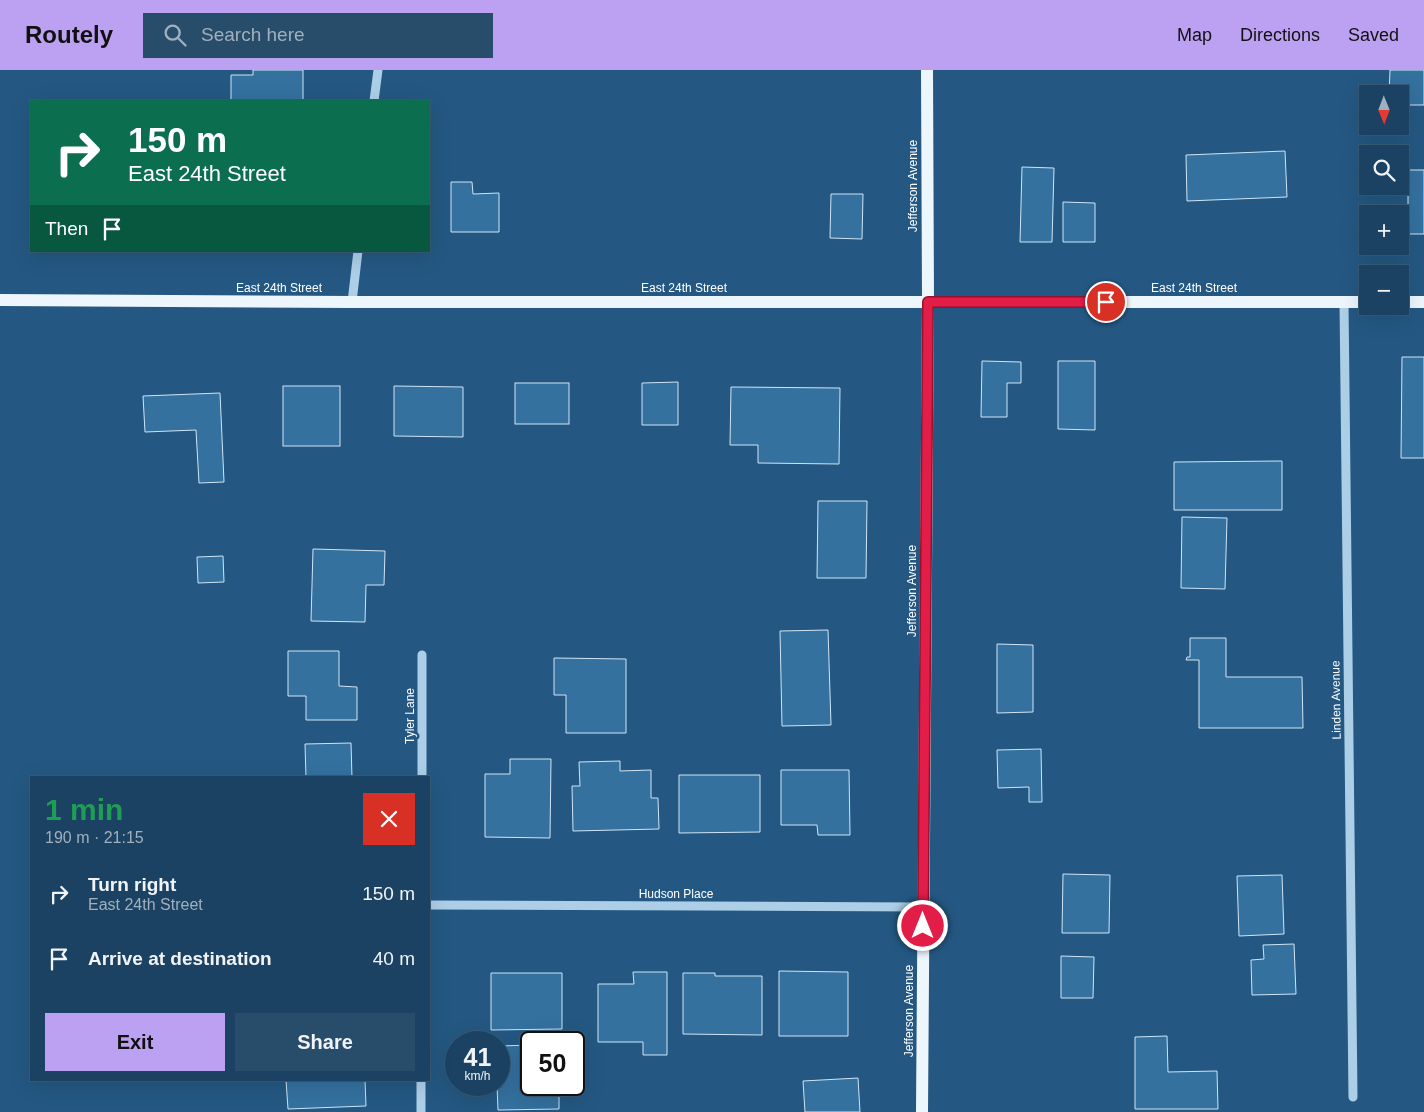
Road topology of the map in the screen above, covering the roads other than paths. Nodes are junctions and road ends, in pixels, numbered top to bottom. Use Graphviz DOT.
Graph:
graph roads {
  1 [pos="378,70"];
  2 [pos="926,70"];
  3 [pos="374,100"];
  4 [pos="358,252"];
  5 [pos="0,300"];
  6 [pos="352,302"];
  7 [pos="928,302"];
  8 [pos="1344,302"];
  9 [pos="1359,302"];
  10 [pos="1409,302"];
  11 [pos="1424,302"];
  12 [pos="422,655"];
  13 [pos="422,776"];
  14 [pos="430,906"];
  15 [pos="923,907"];
  16 [pos="421,1081"];
  17 [pos="1353,1097"];
  18 [pos="421,1112"];
  19 [pos="922,1112"];
  1 -- 3 [label="street"];
  2 -- 7 [label="main road, Jefferson Avenue"];
  4 -- 6 [label="street"];
  5 -- 6 [label="main road, East 24th Street"];
  6 -- 7 [label="main road, East 24th Street"];
  7 -- 8 [label="main road, East 24th Street"];
  7 -- 15 [label="main road, Jefferson Avenue"];
  8 -- 9 [label="main road, East 24th Street"];
  8 -- 17 [label="street, Linden Avenue"];
  10 -- 11 [label="main road"];
  12 -- 13 [label="street, Tyler Lane"];
  14 -- 15 [label="street, Hudson Place"];
  15 -- 19 [label="main road, Jefferson Avenue"];
  16 -- 18 [label="street"];
}
